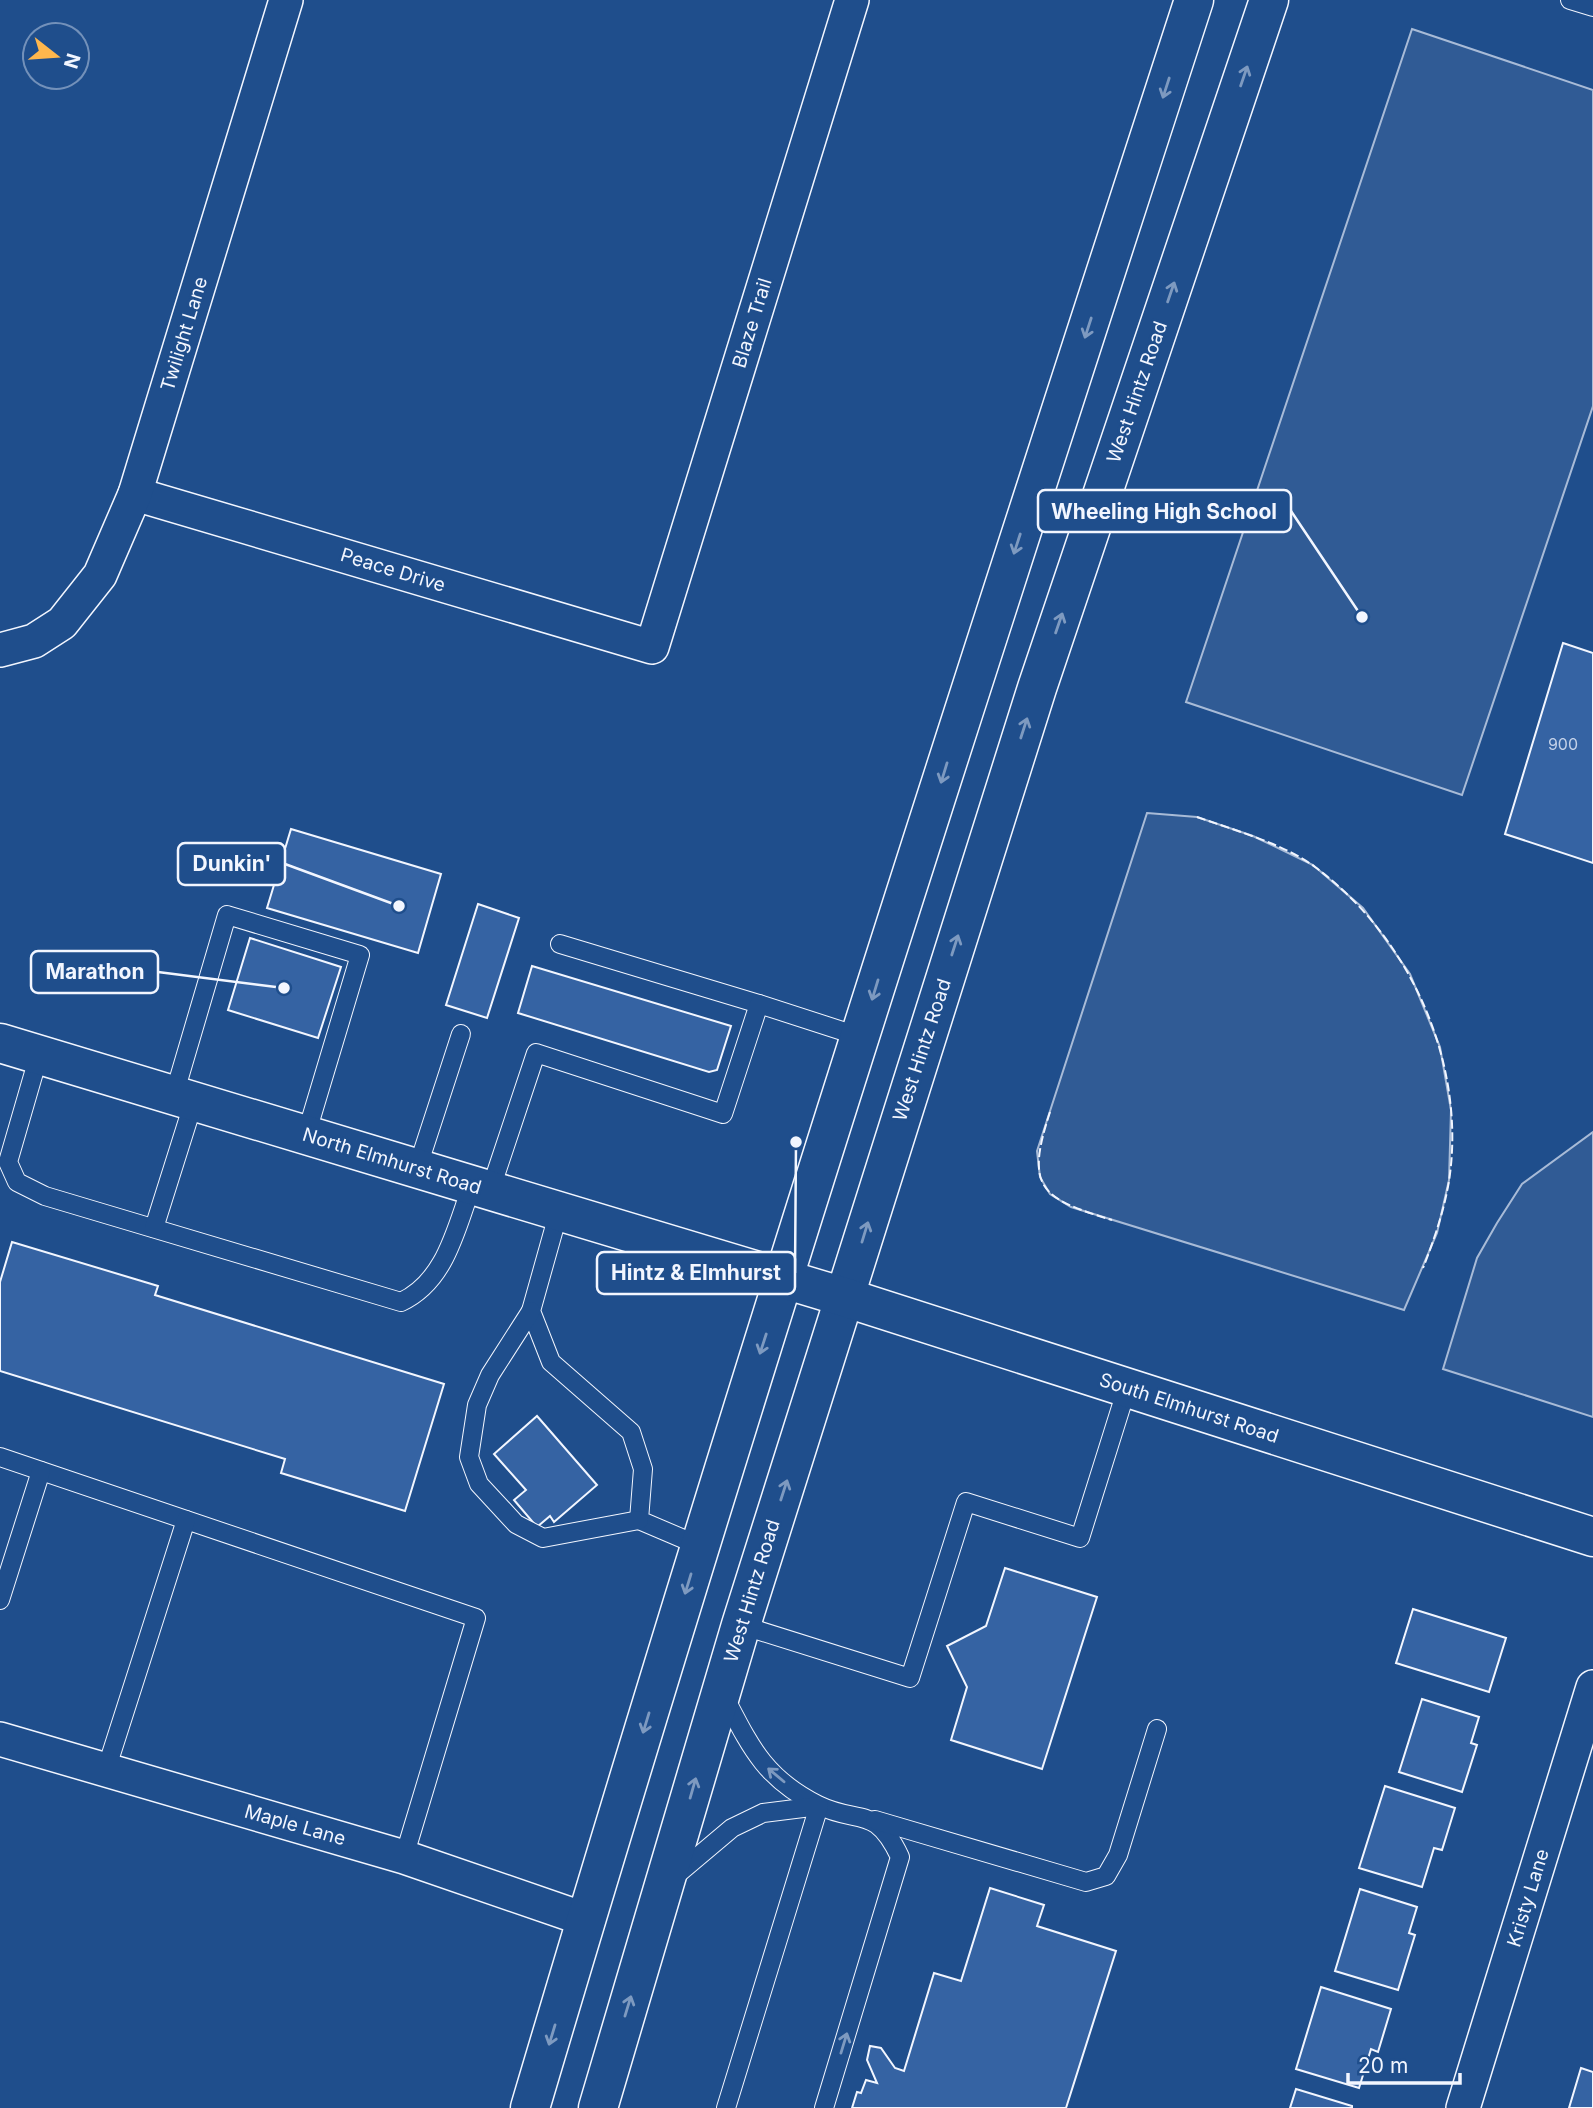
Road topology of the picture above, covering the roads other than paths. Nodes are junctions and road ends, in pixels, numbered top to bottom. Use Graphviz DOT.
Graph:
graph roads {
  1 [pos="286,0"];
  2 [pos="852,0"];
  3 [pos="1195,0"];
  4 [pos="1269,0"];
  5 [pos="1570,0"];
  6 [pos="1593,7"];
  7 [pos="135,494"];
  8 [pos="652,647"];
  9 [pos="0,650"];
  10 [pos="561,944"];
  11 [pos="759,1004"];
  12 [pos="461,1034"];
  13 [pos="860,1037"];
  14 [pos="0,1043"];
  15 [pos="39,1055"];
  16 [pos="184,1098"];
  17 [pos="306,1135"];
  18 [pos="417,1169"];
  19 [pos="481,1188"];
  20 [pos="559,1211"];
  21 [pos="154,1228"];
  22 [pos="784,1279"];
  23 [pos="844,1297"];
  24 [pos="531,1311"];
  25 [pos="1127,1388"];
  26 [pos="0,1457"];
  27 [pos="41,1471"];
  28 [pos="187,1520"];
  29 [pos="639,1520"];
  30 [pos="1593,1537"];
  31 [pos="700,1546"];
  32 [pos="0,1600"];
  33 [pos="741,1625"];
  34 [pos="1593,1687"];
  35 [pos="721,1691"];
  36 [pos="1157,1729"];
  37 [pos="0,1739"];
  38 [pos="106,1770"];
  39 [pos="819,1806"];
  40 [pos="872,1819"];
  41 [pos="404,1857"];
  42 [pos="664,1885"];
  43 [pos="587,1920"];
  44 [pos="530,2108"];
  45 [pos="598,2108"];
  46 [pos="726,2108"];
  47 [pos="824,2108"];
  48 [pos="1463,2108"];
  1 -- 7 [label="street, Twilight Lane"];
  2 -- 8 [label="street, Blaze Trail"];
  3 -- 13 [label="main road, one-way"];
  23 -- 4 [label="main road, West Hintz Road, one-way"];
  5 -- 6 [label="lane"];
  7 -- 8 [label="street, Peace Drive"];
  7 -- 9 [label="street, Twilight Lane"];
  10 -- 11 [label="lane"];
  11 -- 13 [label="lane"];
  11 -- 19 [label="lane"];
  12 -- 18 [label="lane"];
  13 -- 22 [label="main road"];
  14 -- 15 [label="main road, North Elmhurst Road"];
  15 -- 16 [label="main road, North Elmhurst Road"];
  15 -- 21 [label="lane"];
  16 -- 17 [label="main road, North Elmhurst Road"];
  16 -- 17 [label="lane"];
  16 -- 21 [label="lane"];
  17 -- 18 [label="main road, North Elmhurst Road"];
  18 -- 19 [label="main road, North Elmhurst Road"];
  19 -- 20 [label="main road, North Elmhurst Road"];
  19 -- 21 [label="lane"];
  20 -- 22 [label="main road, North Elmhurst Road"];
  20 -- 24 [label="lane"];
  22 -- 23 [label="main road, South Elmhurst Road"];
  22 -- 31 [label="main road, one-way"];
  23 -- 25 [label="main road, South Elmhurst Road"];
  33 -- 23 [label="main road, West Hintz Road, one-way"];
  24 -- 29 [label="lane"];
  24 -- 29 [label="lane"];
  25 -- 30 [label="main road, South Elmhurst Road"];
  25 -- 33 [label="lane"];
  26 -- 27 [label="lane"];
  27 -- 28 [label="lane"];
  27 -- 32 [label="lane"];
  28 -- 38 [label="lane"];
  28 -- 41 [label="lane"];
  29 -- 31 [label="lane"];
  31 -- 43 [label="main road, one-way"];
  33 -- 35 [label="main road, West Hintz Road"];
  34 -- 48 [label="street, Kristy Lane"];
  39 -- 35 [label="lane, one-way"];
  42 -- 35 [label="main road, West Hintz Road, one-way"];
  36 -- 40 [label="lane"];
  37 -- 38 [label="street, Maple Lane"];
  38 -- 41 [label="street, Maple Lane"];
  39 -- 40 [label="lane"];
  39 -- 42 [label="lane"];
  39 -- 46 [label="lane"];
  47 -- 40 [label="lane, one-way"];
  41 -- 43 [label="street, Maple Lane"];
  45 -- 42 [label="main road, West Hintz Road, one-way"];
  43 -- 44 [label="main road, one-way"];
}
